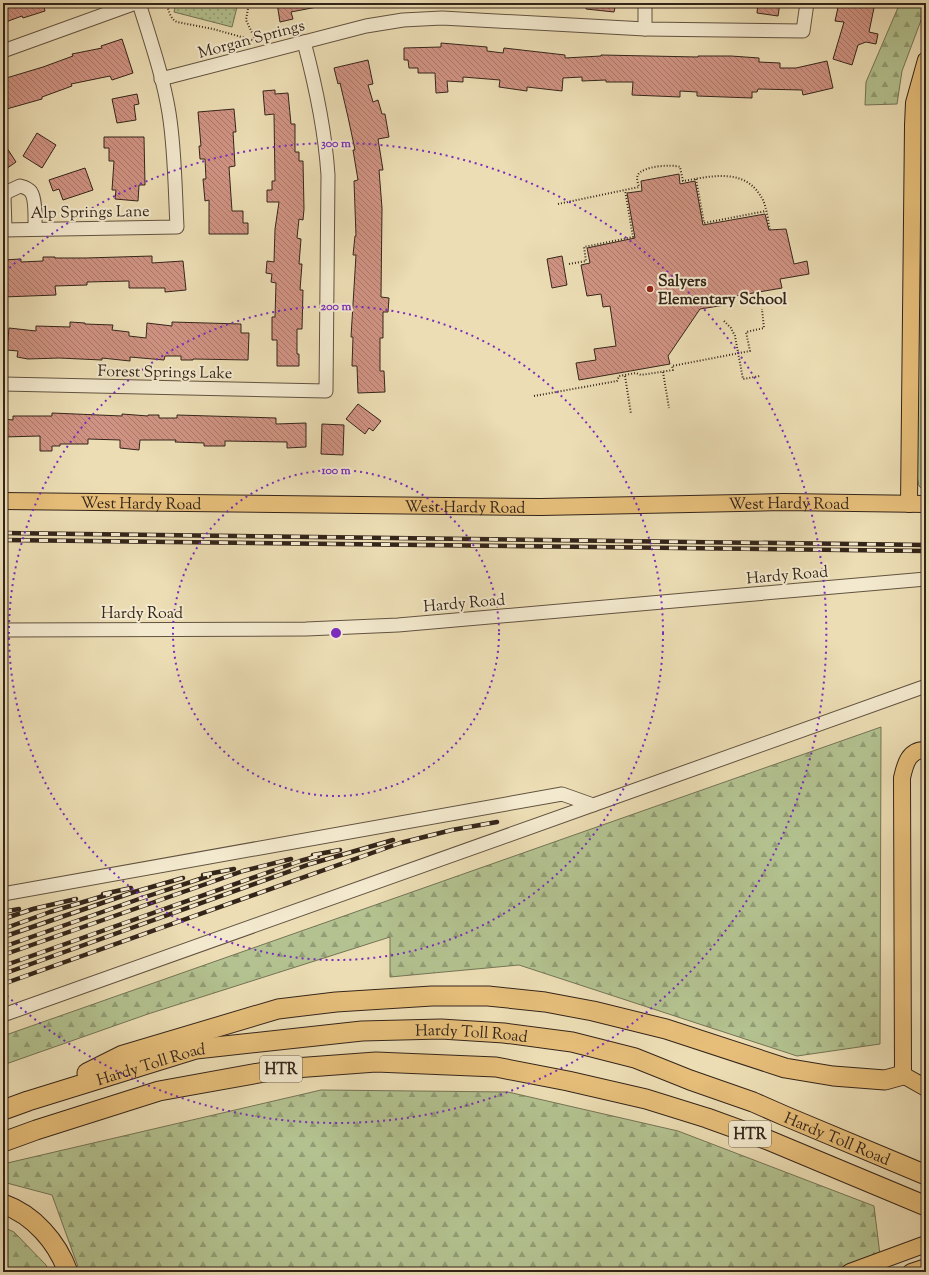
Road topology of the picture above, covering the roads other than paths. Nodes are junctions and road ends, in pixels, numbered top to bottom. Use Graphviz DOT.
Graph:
graph roads {
  1 [pos="137,3"];
  2 [pos="645,3"];
  3 [pos="807,3"];
  4 [pos="645,29"];
  5 [pos="304,42"];
  6 [pos="3,51"];
  7 [pos="926,60"];
  8 [pos="161,79"];
  9 [pos="924,79"];
  10 [pos="35,228"];
  11 [pos="4,230"];
  12 [pos="3,384"];
  13 [pos="3,502"];
  14 [pos="909,504"];
  15 [pos="926,504"];
  16 [pos="926,579"];
  17 [pos="3,630"];
  18 [pos="926,686"];
  19 [pos="926,750"];
  20 [pos="593,805"];
  21 [pos="3,894"];
  22 [pos="3,1015"];
  23 [pos="903,1075"];
  24 [pos="924,1086"];
  25 [pos="28,1101"];
  26 [pos="3,1110"];
  27 [pos="3,1142"];
  28 [pos="926,1175"];
  29 [pos="3,1204"];
  30 [pos="926,1206"];
  31 [pos="926,1244"];
  32 [pos="926,1266"];
  33 [pos="68,1272"];
  34 [pos="850,1272"];
  35 [pos="910,1272"];
  1 -- 6 [label="street"];
  1 -- 8 [label="street"];
  2 -- 4 [label="street"];
  3 -- 4 [label="street, Morgan Springs"];
  4 -- 5 [label="street, Morgan Springs"];
  5 -- 8 [label="street, Morgan Springs"];
  5 -- 12 [label="street, Forest Springs Lake"];
  7 -- 9 [label="main road"];
  8 -- 10 [label="street, Alp Springs Lane"];
  9 -- 14 [label="main road"];
  10 -- 11 [label="street, Alp Springs Lane"];
  10 -- 11 [label="street"];
  13 -- 14 [label="main road, West Hardy Road"];
  14 -- 15 [label="main road, West Hardy Road"];
  16 -- 17 [label="street, Hardy Road"];
  18 -- 20 [label="street"];
  19 -- 23 [label="main road"];
  20 -- 21 [label="street"];
  20 -- 22 [label="street"];
  23 -- 24 [label="main road"];
  23 -- 25 [label="highway"];
  25 -- 26 [label="highway, Hardy Toll Road / HTR"];
  25 -- 28 [label="highway, Hardy Toll Road / HTR"];
  27 -- 30 [label="highway, Hardy Toll Road / HTR"];
  29 -- 33 [label="highway"];
  31 -- 34 [label="main road"];
  32 -- 35 [label="main road"];
}
